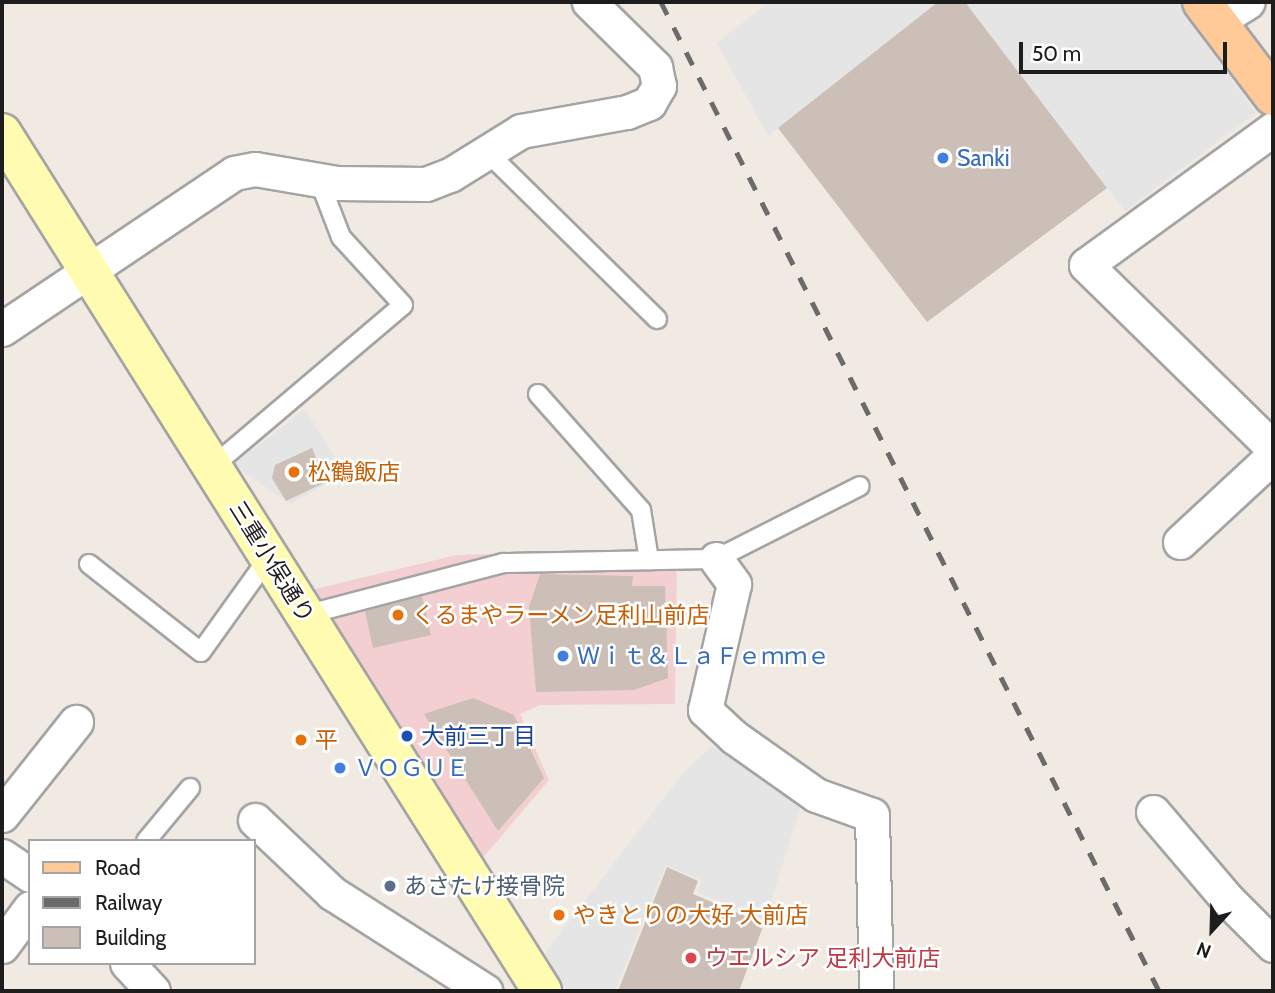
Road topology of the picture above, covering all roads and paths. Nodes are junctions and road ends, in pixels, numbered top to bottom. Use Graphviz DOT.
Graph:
graph roads {
  1 [pos="589,2"];
  2 [pos="1222,8"];
  3 [pos="1273,96"];
  4 [pos="1273,129"];
  5 [pos="2,133"];
  6 [pos="488,153"];
  7 [pos="319,180"];
  8 [pos="90,273"];
  9 [pos="657,319"];
  10 [pos="2,329"];
  11 [pos="538,394"];
  12 [pos="1273,448"];
  13 [pos="1273,456"];
  14 [pos="212,467"];
  15 [pos="860,486"];
  16 [pos="1180,542"];
  17 [pos="269,557"];
  18 [pos="716,559"];
  19 [pos="649,560"];
  20 [pos="89,564"];
  21 [pos="305,615"];
  22 [pos="76,722"];
  23 [pos="190,788"];
  24 [pos="1153,812"];
  25 [pos="2,816"];
  26 [pos="255,820"];
  27 [pos="148,839"];
  28 [pos="2,856"];
  29 [pos="28,874"];
  30 [pos="28,911"];
  31 [pos="1273,945"];
  32 [pos="2,946"];
  33 [pos="129,965"];
  34 [pos="533,976"];
  35 [pos="153,991"];
  36 [pos="485,991"];
  37 [pos="500,991"];
  38 [pos="876,991"];
  1 -- 6 [label="street"];
  2 -- 3 [label="main road"];
  4 -- 12 [label="street"];
  5 -- 8 [label="street, 三重小俣通り"];
  6 -- 7 [label="street"];
  6 -- 9 [label="lane"];
  7 -- 8 [label="street"];
  7 -- 14 [label="lane"];
  8 -- 10 [label="street"];
  8 -- 14 [label="street, 三重小俣通り"];
  11 -- 19 [label="lane"];
  13 -- 16 [label="street"];
  14 -- 17 [label="street, 三重小俣通り"];
  15 -- 18 [label="lane"];
  17 -- 20 [label="lane"];
  17 -- 21 [label="street, 三重小俣通り"];
  18 -- 19 [label="lane"];
  18 -- 38 [label="street"];
  19 -- 21 [label="lane"];
  21 -- 34 [label="street, 三重小俣通り"];
  22 -- 25 [label="street"];
  23 -- 27 [label="lane"];
  24 -- 31 [label="street"];
  26 -- 36 [label="street"];
  28 -- 29 [label="street"];
  30 -- 32 [label="street"];
  33 -- 35 [label="street"];
  34 -- 37 [label="street"];
}
